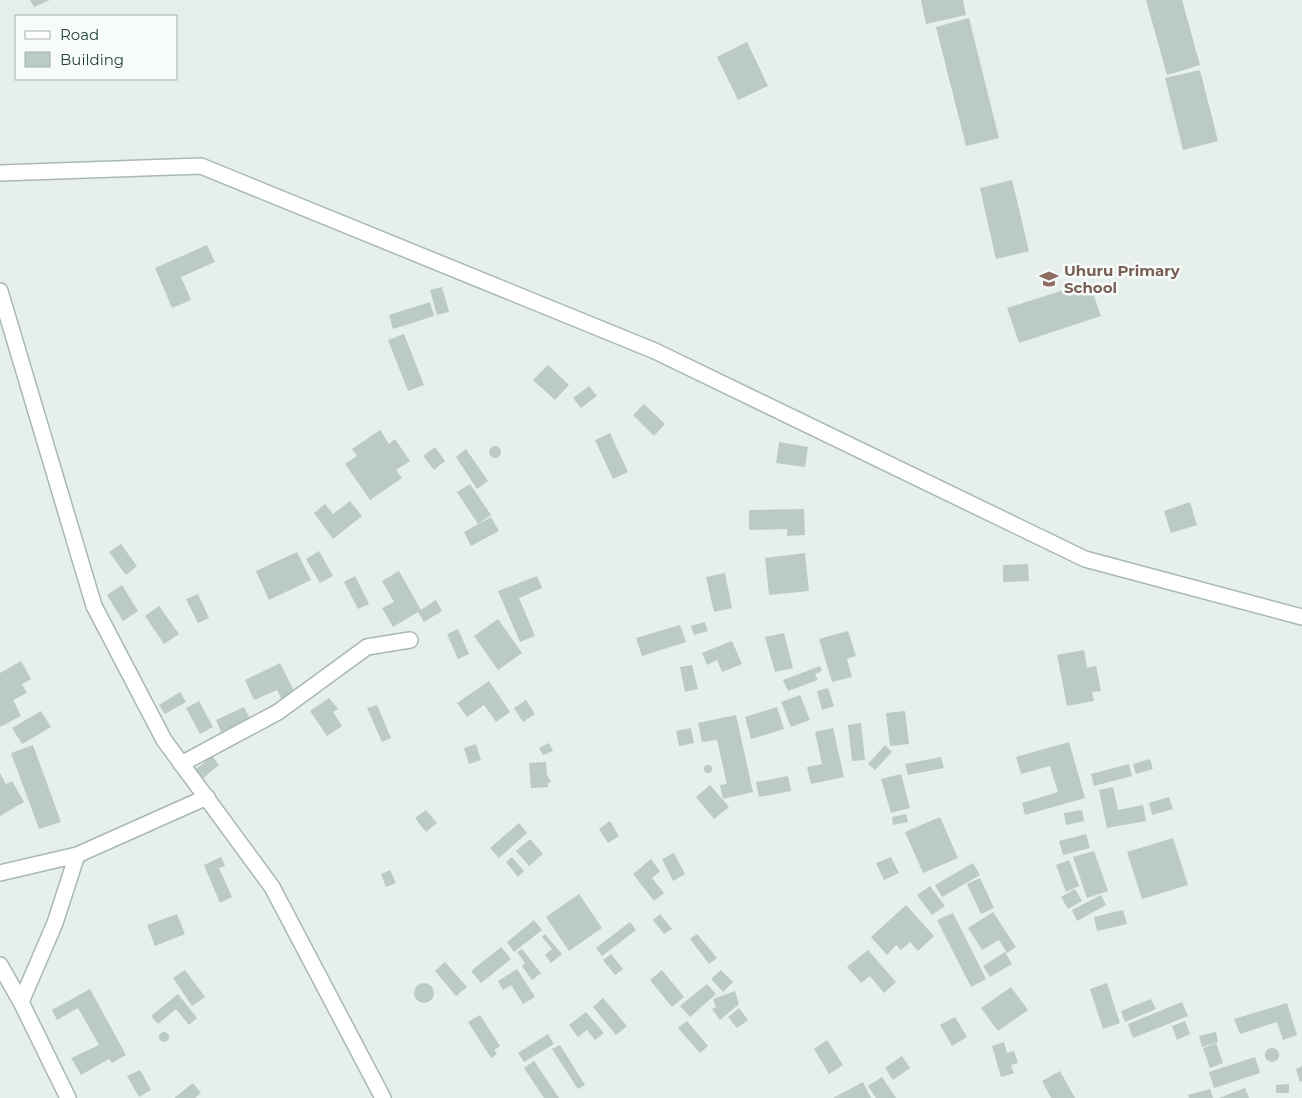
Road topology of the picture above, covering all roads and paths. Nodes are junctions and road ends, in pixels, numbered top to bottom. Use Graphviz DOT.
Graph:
graph roads {
  1 [pos="0,174"];
  2 [pos="0,291"];
  3 [pos="1302,617"];
  4 [pos="410,640"];
  5 [pos="181,764"];
  6 [pos="207,797"];
  7 [pos="77,855"];
  8 [pos="0,873"];
  9 [pos="0,964"];
  10 [pos="21,1002"];
  11 [pos="68,1098"];
  12 [pos="384,1098"];
  1 -- 3 [label="street"];
  2 -- 5 [label="street"];
  4 -- 5 [label="street"];
  5 -- 6 [label="street"];
  6 -- 7 [label="street"];
  6 -- 12 [label="street"];
  7 -- 8 [label="street"];
  7 -- 10 [label="street"];
  9 -- 10 [label="street"];
  10 -- 11 [label="street"];
}
